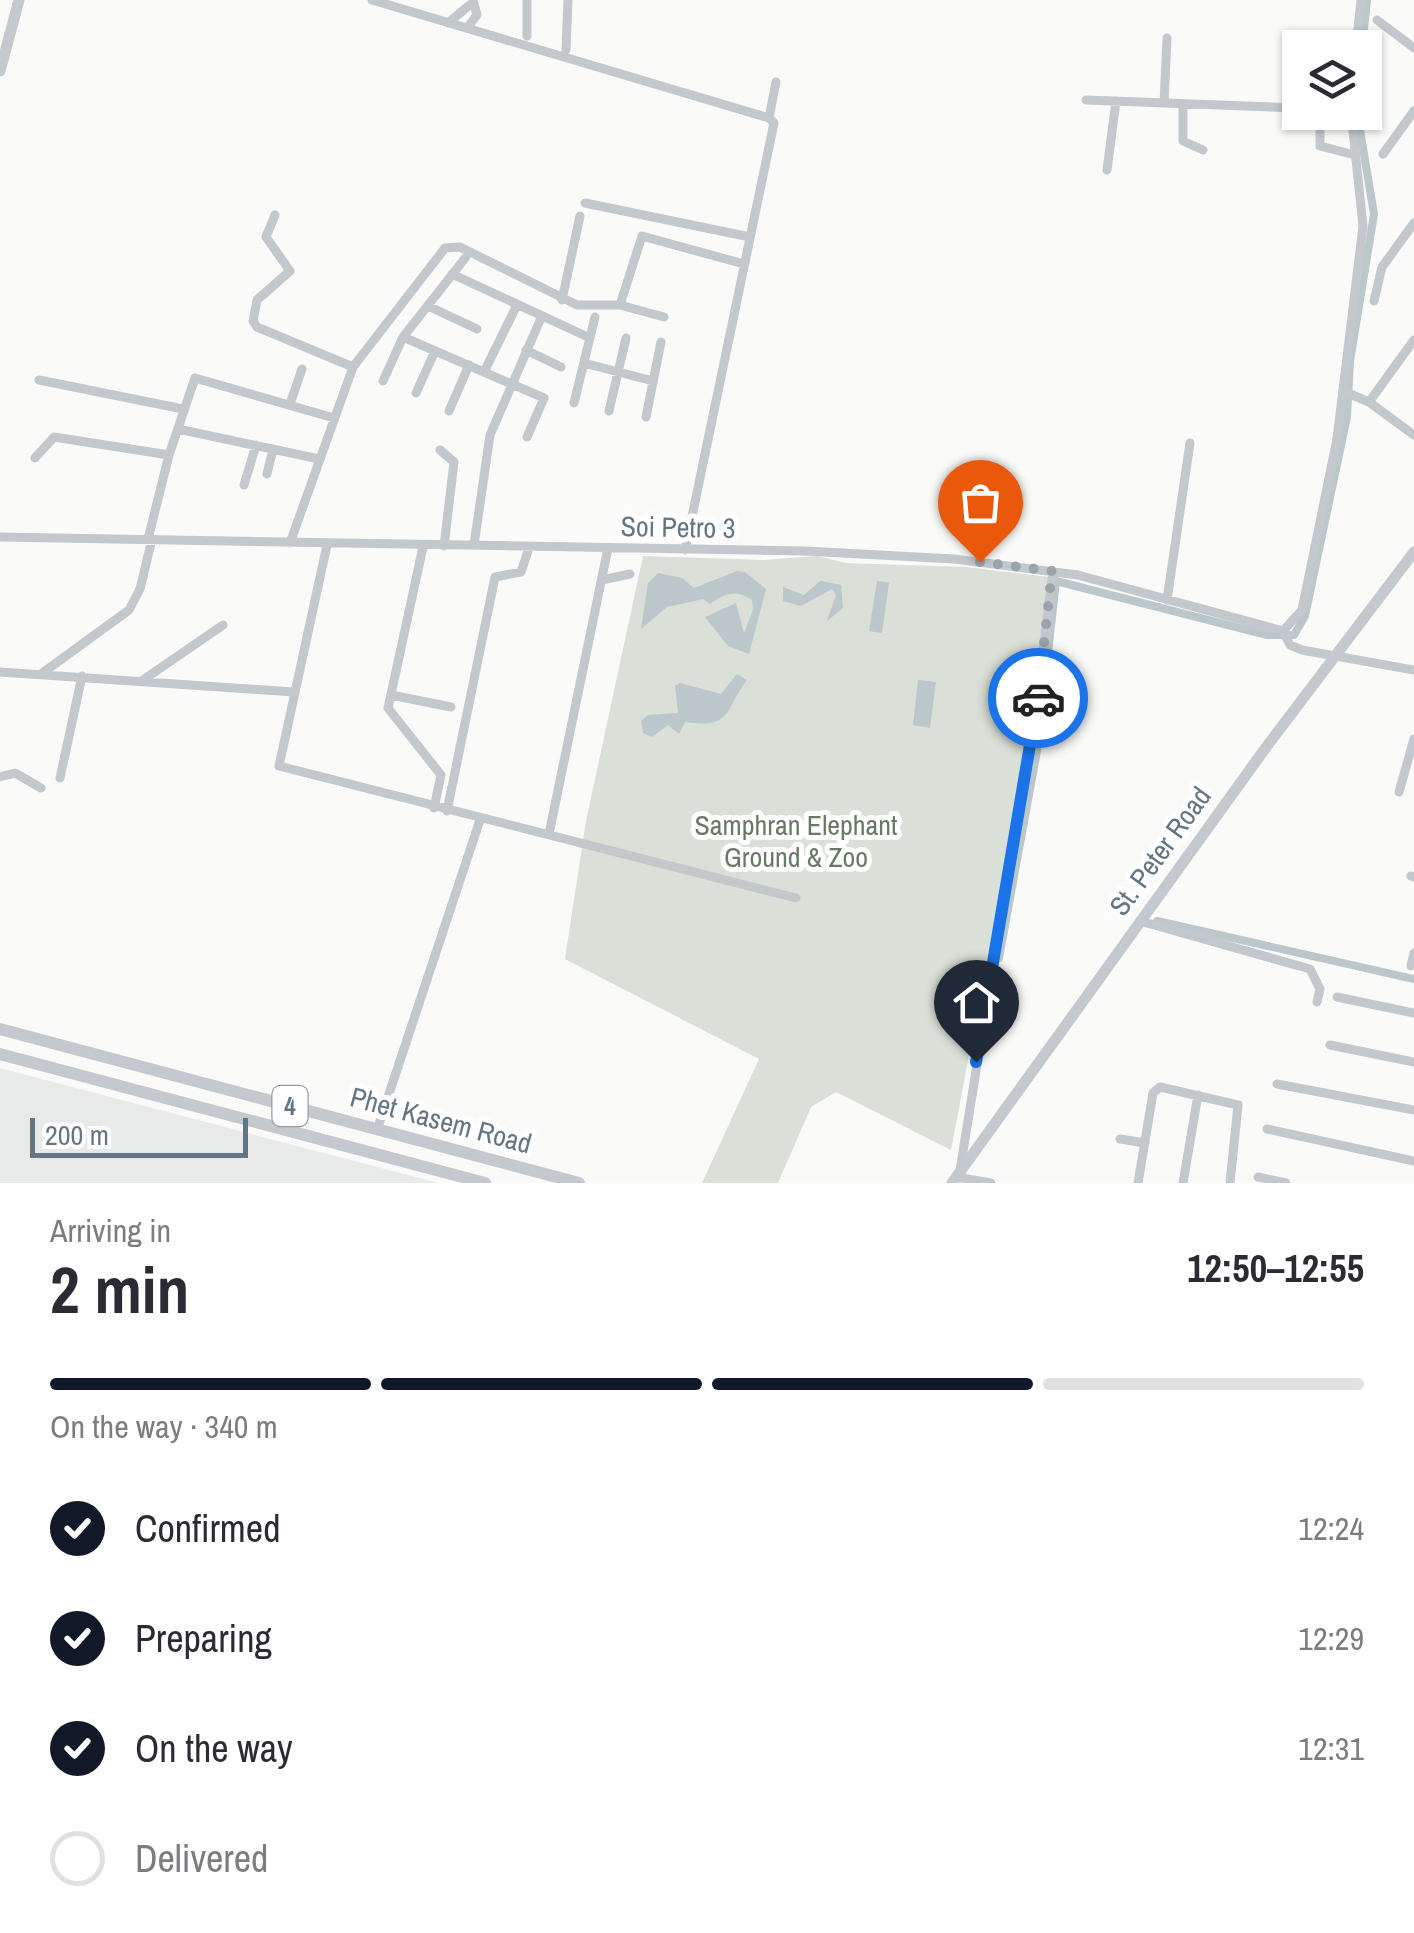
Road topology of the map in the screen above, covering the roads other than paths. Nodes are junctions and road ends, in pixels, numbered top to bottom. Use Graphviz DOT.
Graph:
graph roads {
  1 [pos="19,0"];
  2 [pos="372,0"];
  3 [pos="527,0"];
  4 [pos="568,0"];
  5 [pos="1361,0"];
  6 [pos="472,1"];
  7 [pos="1377,20"];
  8 [pos="448,23"];
  9 [pos="467,28"];
  10 [pos="1358,30"];
  11 [pos="527,36"];
  12 [pos="1167,38"];
  13 [pos="1414,48"];
  14 [pos="566,50"];
  15 [pos="2,52"];
  16 [pos="0,71"];
  17 [pos="776,82"];
  18 [pos="1086,100"];
  19 [pos="1116,101"];
  20 [pos="1164,103"];
  21 [pos="1183,104"];
  22 [pos="1282,107"];
  23 [pos="1414,111"];
  24 [pos="769,118"];
  25 [pos="1321,130"];
  26 [pos="1352,130"];
  27 [pos="1203,150"];
  28 [pos="1384,154"];
  29 [pos="1355,155"];
  30 [pos="1107,170"];
  31 [pos="585,203"];
  32 [pos="275,216"];
  33 [pos="580,216"];
  34 [pos="1414,224"];
  35 [pos="750,237"];
  36 [pos="466,257"];
  37 [pos="744,264"];
  38 [pos="452,274"];
  39 [pos="562,300"];
  40 [pos="1374,301"];
  41 [pos="517,304"];
  42 [pos="620,305"];
  43 [pos="428,306"];
  44 [pos="542,316"];
  45 [pos="595,316"];
  46 [pos="664,317"];
  47 [pos="477,329"];
  48 [pos="403,337"];
  49 [pos="590,338"];
  50 [pos="626,338"];
  51 [pos="1414,340"];
  52 [pos="661,342"];
  53 [pos="526,350"];
  54 [pos="435,351"];
  55 [pos="584,363"];
  56 [pos="468,366"];
  57 [pos="354,367"];
  58 [pos="561,367"];
  59 [pos="302,369"];
  60 [pos="484,372"];
  61 [pos="618,372"];
  62 [pos="39,380"];
  63 [pos="383,381"];
  64 [pos="653,382"];
  65 [pos="510,383"];
  66 [pos="416,393"];
  67 [pos="1349,393"];
  68 [pos="1369,402"];
  69 [pos="574,403"];
  70 [pos="290,404"];
  71 [pos="183,409"];
  72 [pos="449,411"];
  73 [pos="609,411"];
  74 [pos="334,418"];
  75 [pos="646,418"];
  76 [pos="178,429"];
  77 [pos="1414,435"];
  78 [pos="527,437"];
  79 [pos="1190,443"];
  80 [pos="256,445"];
  81 [pos="273,448"];
  82 [pos="440,450"];
  83 [pos="168,455"];
  84 [pos="36,458"];
  85 [pos="319,459"];
  86 [pos="267,474"];
  87 [pos="244,485"];
  88 [pos="139,508"];
  89 [pos="155,510"];
  90 [pos="0,537"];
  91 [pos="150,539"];
  92 [pos="290,543"];
  93 [pos="327,544"];
  94 [pos="474,545"];
  95 [pos="423,546"];
  96 [pos="444,546"];
  97 [pos="529,548"];
  98 [pos="608,548"];
  99 [pos="686,550"];
  100 [pos="1414,552"];
  101 [pos="1052,571"];
  102 [pos="630,574"];
  103 [pos="602,580"];
  104 [pos="1168,600"];
  105 [pos="132,606"];
  106 [pos="144,616"];
  107 [pos="223,625"];
  108 [pos="1285,637"];
  109 [pos="1336,657"];
  110 [pos="1414,670"];
  111 [pos="0,674"];
  112 [pos="41,674"];
  113 [pos="82,676"];
  114 [pos="143,680"];
  115 [pos="294,692"];
  116 [pos="390,696"];
  117 [pos="451,707"];
  118 [pos="1414,739"];
  119 [pos="0,777"];
  120 [pos="60,778"];
  121 [pos="41,788"];
  122 [pos="1399,792"];
  123 [pos="434,808"];
  124 [pos="447,811"];
  125 [pos="480,820"];
  126 [pos="548,834"];
  127 [pos="796,898"];
  128 [pos="1140,921"];
  129 [pos="1414,952"];
  130 [pos="1411,966"];
  131 [pos="1337,997"];
  132 [pos="1317,1002"];
  133 [pos="1414,1013"];
  134 [pos="0,1029"];
  135 [pos="1330,1046"];
  136 [pos="0,1054"];
  137 [pos="1414,1062"];
  138 [pos="1278,1084"];
  139 [pos="1198,1095"];
  140 [pos="1414,1110"];
  141 [pos="1267,1129"];
  142 [pos="377,1130"];
  143 [pos="1120,1138"];
  144 [pos="1145,1142"];
  145 [pos="1414,1160"];
  146 [pos="958,1174"];
  147 [pos="1258,1177"];
  148 [pos="484,1183"];
  149 [pos="580,1183"];
  150 [pos="991,1183"];
  151 [pos="1138,1183"];
  152 [pos="1184,1183"];
  153 [pos="1230,1183"];
  154 [pos="1286,1183"];
  1 -- 15 [label="street"];
  2 -- 8 [label="street"];
  3 -- 11 [label="street"];
  4 -- 14 [label="street"];
  5 -- 10 [label="street"];
  6 -- 8 [label="street"];
  6 -- 9 [label="street"];
  7 -- 13 [label="street"];
  8 -- 9 [label="street"];
  9 -- 24 [label="street"];
  12 -- 20 [label="street"];
  15 -- 16 [label="street"];
  17 -- 24 [label="street"];
  18 -- 19 [label="street"];
  19 -- 20 [label="street"];
  19 -- 30 [label="street"];
  20 -- 21 [label="street"];
  21 -- 22 [label="street"];
  21 -- 27 [label="street"];
  23 -- 28 [label="street"];
  24 -- 35 [label="street"];
  25 -- 29 [label="street"];
  26 -- 29 [label="street"];
  29 -- 67 [label="street"];
  31 -- 35 [label="street"];
  32 -- 57 [label="street"];
  33 -- 39 [label="street"];
  34 -- 40 [label="street"];
  35 -- 37 [label="street"];
  36 -- 38 [label="street"];
  37 -- 42 [label="street"];
  37 -- 99 [label="street"];
  38 -- 41 [label="street"];
  38 -- 43 [label="street"];
  39 -- 42 [label="street"];
  39 -- 57 [label="street"];
  41 -- 44 [label="street"];
  41 -- 60 [label="street"];
  42 -- 46 [label="street"];
  43 -- 47 [label="street"];
  43 -- 48 [label="street"];
  44 -- 49 [label="street"];
  44 -- 53 [label="street"];
  45 -- 49 [label="street"];
  48 -- 54 [label="street"];
  48 -- 63 [label="street"];
  49 -- 55 [label="street"];
  50 -- 61 [label="street"];
  51 -- 68 [label="street"];
  52 -- 64 [label="street"];
  53 -- 58 [label="street"];
  53 -- 65 [label="street"];
  54 -- 56 [label="street"];
  54 -- 66 [label="street"];
  55 -- 61 [label="street"];
  55 -- 69 [label="street"];
  56 -- 60 [label="street"];
  56 -- 72 [label="street"];
  57 -- 74 [label="street"];
  59 -- 70 [label="street"];
  60 -- 65 [label="street"];
  61 -- 64 [label="street"];
  61 -- 73 [label="street"];
  62 -- 71 [label="street"];
  64 -- 75 [label="street"];
  65 -- 78 [label="street"];
  65 -- 94 [label="street"];
  67 -- 68 [label="street"];
  67 -- 108 [label="street"];
  68 -- 77 [label="street"];
  70 -- 71 [label="street"];
  70 -- 74 [label="street"];
  71 -- 76 [label="street"];
  74 -- 85 [label="street"];
  76 -- 80 [label="street"];
  76 -- 83 [label="street"];
  79 -- 104 [label="street"];
  80 -- 81 [label="street"];
  80 -- 87 [label="street"];
  81 -- 85 [label="street"];
  81 -- 86 [label="street"];
  82 -- 96 [label="street"];
  83 -- 84 [label="street"];
  83 -- 89 [label="street"];
  85 -- 92 [label="street"];
  88 -- 89 [label="street"];
  89 -- 91 [label="street"];
  90 -- 91 [label="street, Soi Petro 3"];
  91 -- 92 [label="street, Soi Petro 3"];
  91 -- 105 [label="street"];
  92 -- 93 [label="street, Soi Petro 3"];
  93 -- 95 [label="street, Soi Petro 3"];
  93 -- 115 [label="street"];
  94 -- 96 [label="street, Soi Petro 3"];
  94 -- 97 [label="street, Soi Petro 3"];
  95 -- 96 [label="street, Soi Petro 3"];
  95 -- 116 [label="street"];
  97 -- 98 [label="street, Soi Petro 3"];
  97 -- 124 [label="street"];
  98 -- 99 [label="street, Soi Petro 3"];
  98 -- 103 [label="street"];
  99 -- 101 [label="street, Soi Petro 3"];
  100 -- 109 [label="street, St. Peter Road"];
  101 -- 104 [label="street, Soi Petro 3"];
  101 -- 146 [label="street"];
  102 -- 103 [label="street"];
  103 -- 126 [label="street"];
  104 -- 108 [label="street, Soi Petro 3"];
  105 -- 106 [label="street"];
  105 -- 112 [label="street"];
  107 -- 114 [label="street"];
  108 -- 109 [label="street, Soi Petro 3"];
  109 -- 110 [label="street, Soi Petro 3"];
  109 -- 128 [label="street, St. Peter Road"];
  111 -- 112 [label="street"];
  112 -- 113 [label="street"];
  113 -- 114 [label="street"];
  113 -- 120 [label="street"];
  114 -- 115 [label="street"];
  115 -- 123 [label="street"];
  116 -- 117 [label="street"];
  116 -- 123 [label="street"];
  118 -- 122 [label="street"];
  119 -- 121 [label="street"];
  123 -- 124 [label="street"];
  124 -- 125 [label="street"];
  125 -- 126 [label="street"];
  125 -- 142 [label="street"];
  126 -- 127 [label="street"];
  128 -- 132 [label="street"];
  128 -- 146 [label="street, St. Peter Road"];
  129 -- 130 [label="street"];
  131 -- 133 [label="street"];
  134 -- 142 [label="main road, Phet Kasem Road / 4"];
  135 -- 137 [label="street"];
  136 -- 148 [label="main road, Phet Kasem Road / 4"];
  138 -- 140 [label="street"];
  139 -- 144 [label="street"];
  139 -- 152 [label="street"];
  139 -- 153 [label="street"];
  141 -- 145 [label="street"];
  142 -- 149 [label="main road, Phet Kasem Road / 4"];
  143 -- 144 [label="street"];
  144 -- 151 [label="street"];
  146 -- 150 [label="street"];
  147 -- 154 [label="street"];
}
